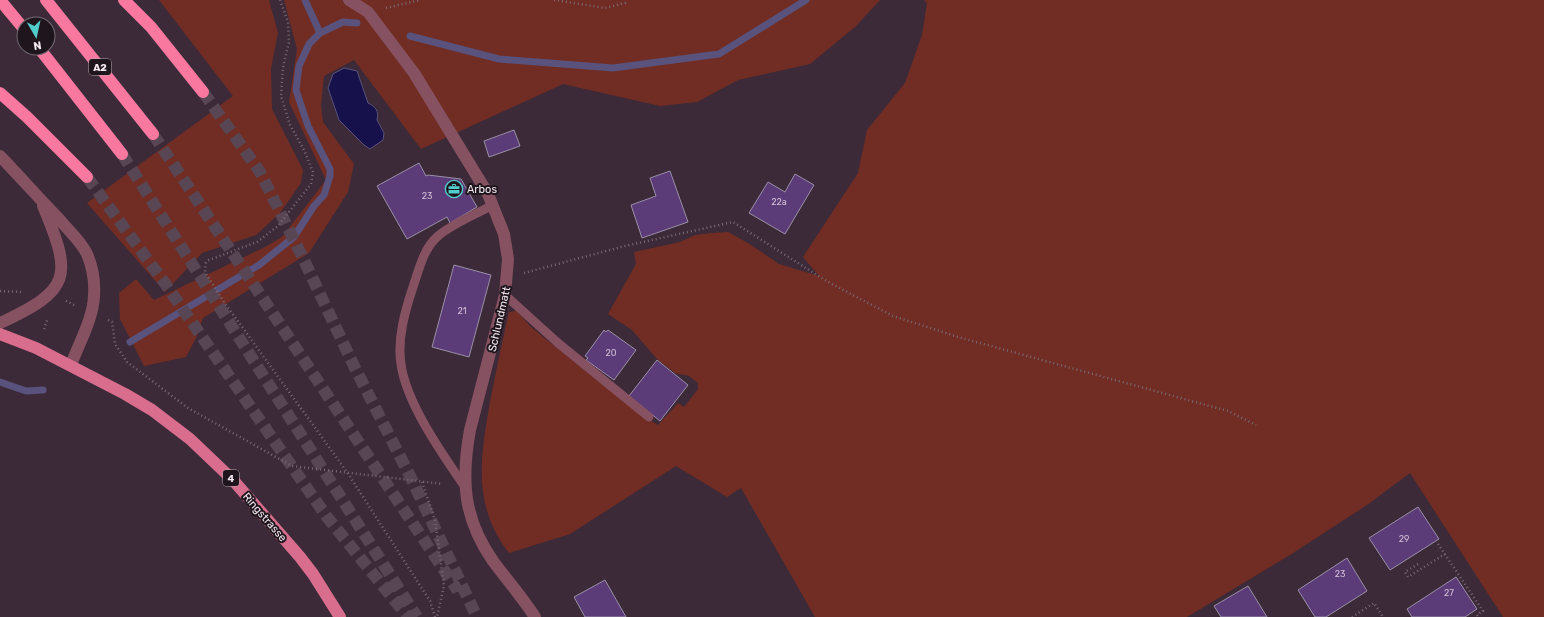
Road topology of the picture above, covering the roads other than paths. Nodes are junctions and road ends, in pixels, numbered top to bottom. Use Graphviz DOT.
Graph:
graph roads {
  1 [pos="0,0"];
  2 [pos="46,0"];
  3 [pos="124,0"];
  4 [pos="349,0"];
  5 [pos="16,19"];
  6 [pos="45,56"];
  7 [pos="203,92"];
  8 [pos="0,93"];
  9 [pos="153,134"];
  10 [pos="122,154"];
  11 [pos="0,156"];
  12 [pos="87,177"];
  13 [pos="38,196"];
  14 [pos="493,205"];
  15 [pos="505,295"];
  16 [pos="0,323"];
  17 [pos="0,334"];
  18 [pos="73,366"];
  19 [pos="649,417"];
  20 [pos="465,487"];
  21 [pos="340,617"];
  22 [pos="535,617"];
  1 -- 5 [label="highway"];
  2 -- 9 [label="highway, A2"];
  3 -- 7 [label="highway"];
  4 -- 14 [label="street, Schlundmatt"];
  6 -- 10 [label="highway"];
  8 -- 12 [label="highway"];
  11 -- 13 [label="street"];
  13 -- 16 [label="street"];
  13 -- 18 [label="street"];
  14 -- 15 [label="street, Schlundmatt"];
  14 -- 20 [label="lane"];
  15 -- 19 [label="lane"];
  15 -- 20 [label="street, Schlundmatt"];
  17 -- 18 [label="main road, 4"];
  18 -- 21 [label="main road, Ringstrasse / 4"];
  20 -- 22 [label="street, Schlundmatt"];
}
